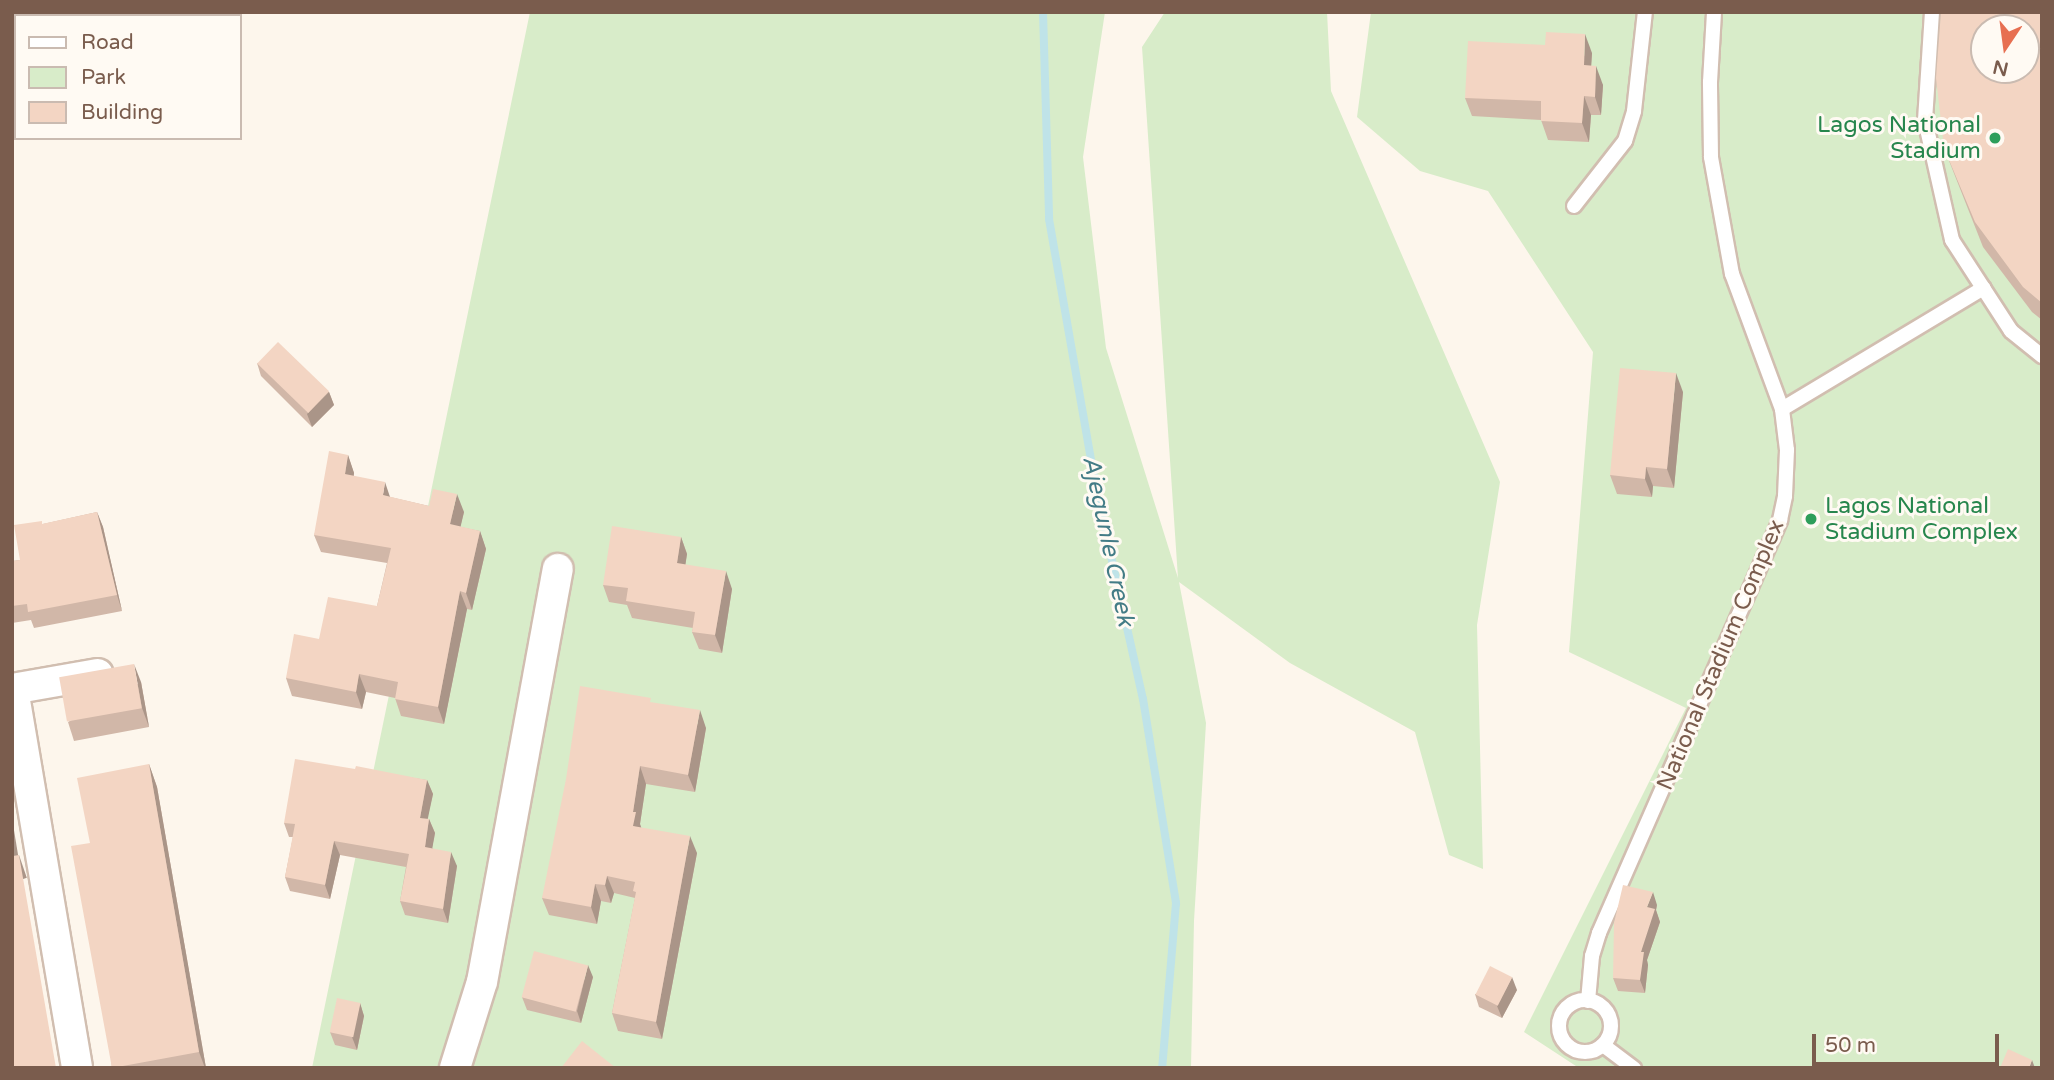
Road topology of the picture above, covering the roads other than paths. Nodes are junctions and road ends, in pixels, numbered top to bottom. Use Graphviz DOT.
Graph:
graph roads {
  1 [pos="1646,12"];
  2 [pos="1714,12"];
  3 [pos="1932,12"];
  4 [pos="1574,206"];
  5 [pos="1983,288"];
  6 [pos="2042,356"];
  7 [pos="1782,409"];
  8 [pos="558,569"];
  9 [pos="105,673"];
  10 [pos="13,689"];
  11 [pos="1588,1001"];
  12 [pos="1603,1045"];
  13 [pos="77,1068"];
  14 [pos="455,1068"];
  15 [pos="1634,1068"];
  1 -- 4 [label="lane"];
  2 -- 7 [label="lane, National Stadium Complex"];
  3 -- 5 [label="lane"];
  5 -- 6 [label="lane"];
  5 -- 7 [label="lane"];
  7 -- 11 [label="lane, National Stadium Complex"];
  8 -- 14 [label="street"];
  9 -- 10 [label="street"];
  10 -- 13 [label="street"];
  11 -- 12 [label="lane"];
  11 -- 12 [label="lane"];
  12 -- 15 [label="lane"];
}
